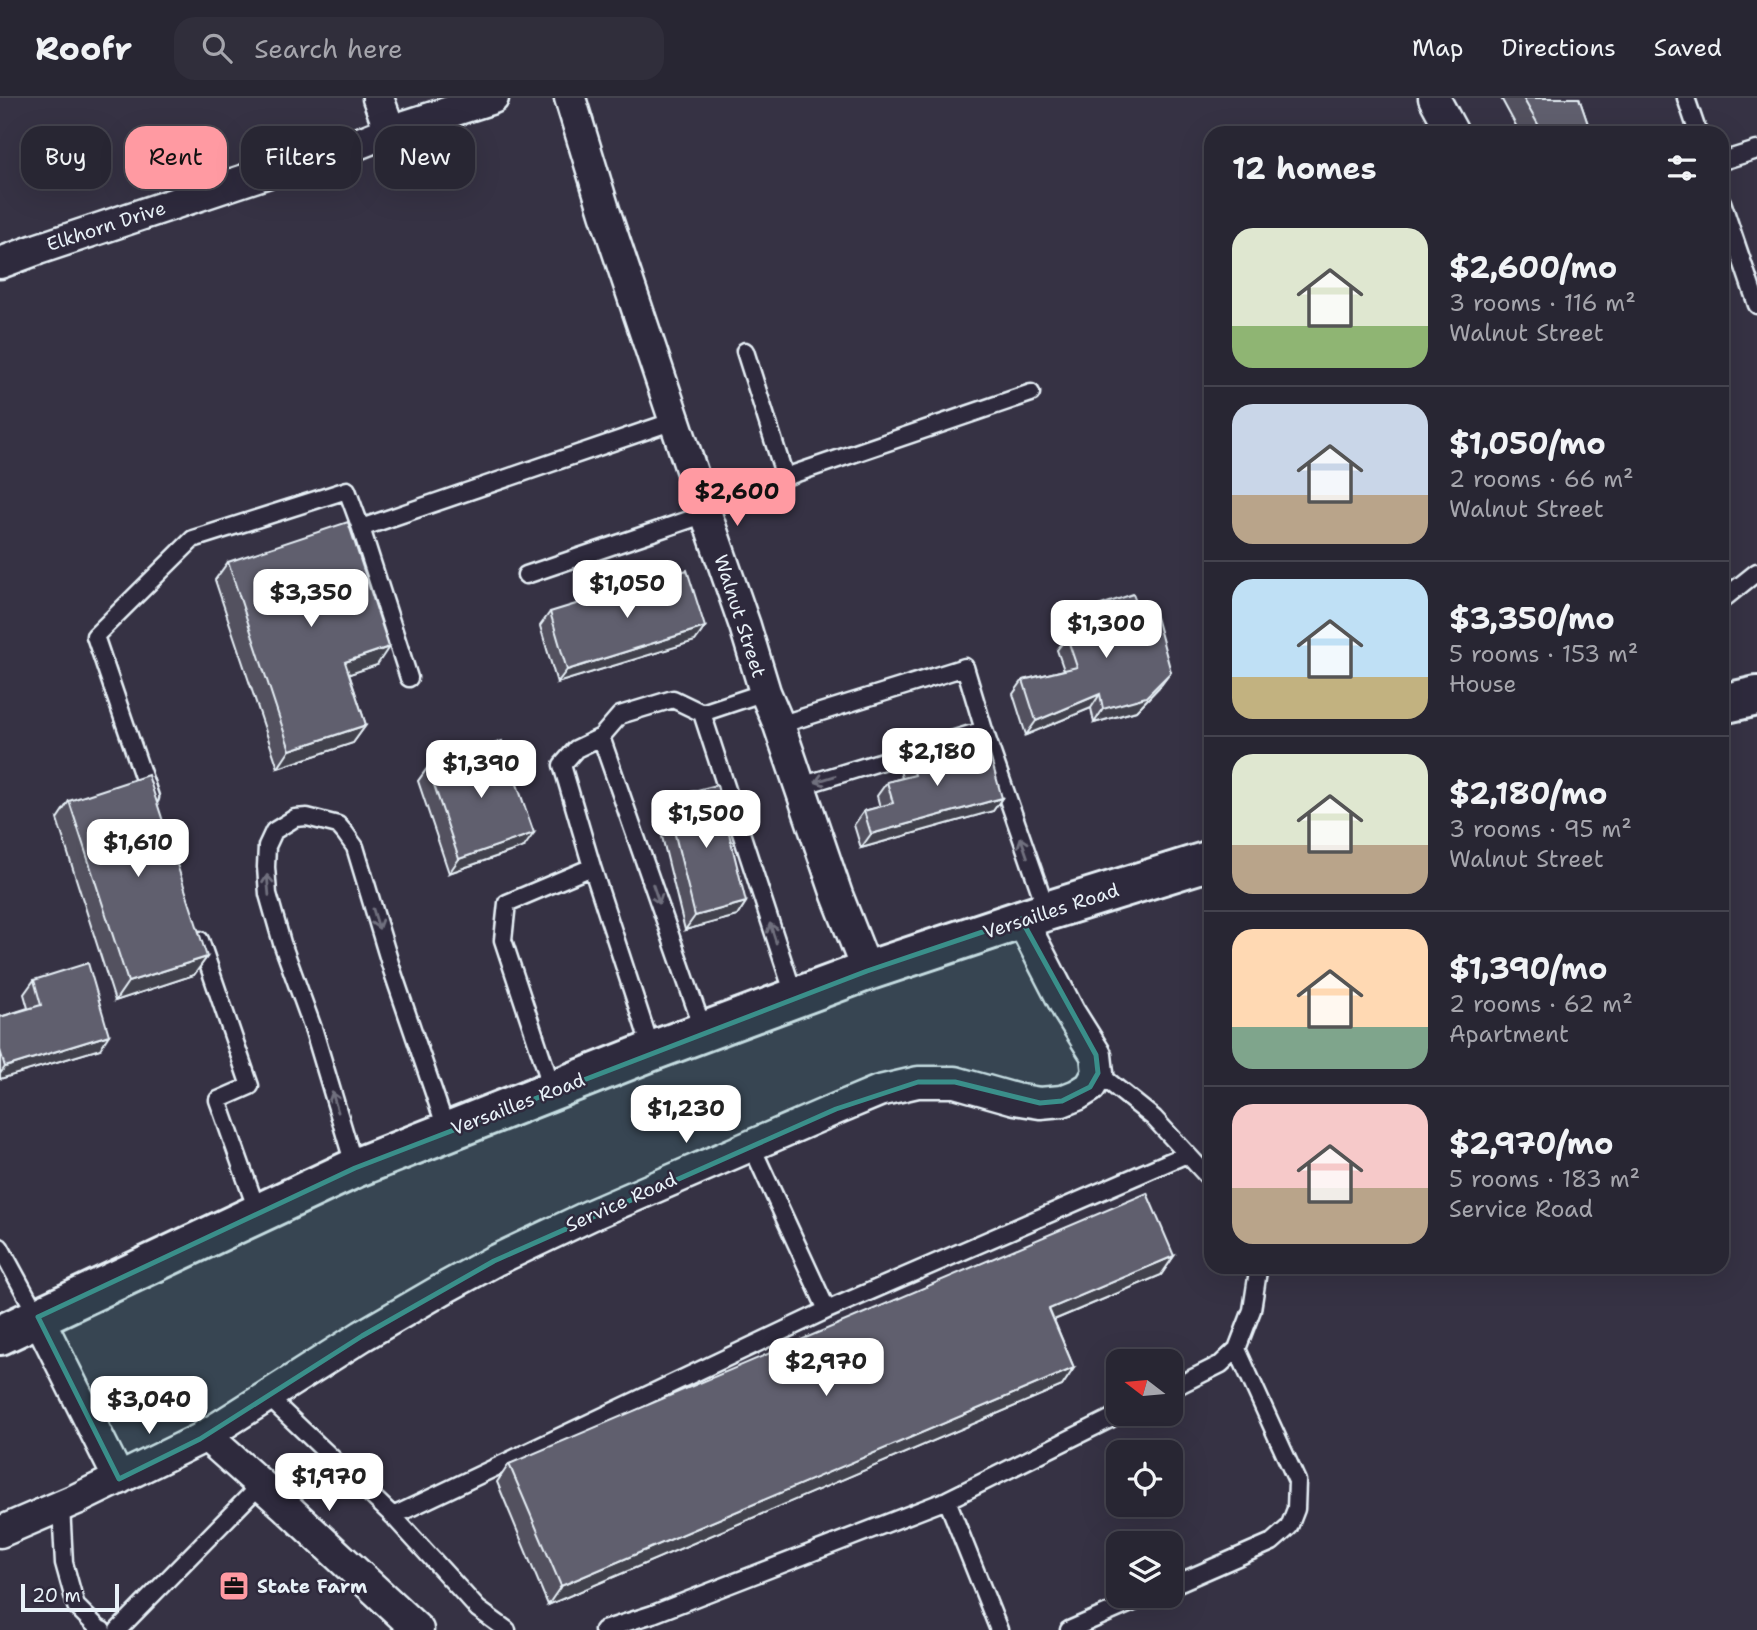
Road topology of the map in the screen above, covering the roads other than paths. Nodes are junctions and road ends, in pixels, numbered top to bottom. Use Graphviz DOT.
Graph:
graph roads {
  1 [pos="378,98"];
  2 [pos="493,98"];
  3 [pos="570,98"];
  4 [pos="1434,98"];
  5 [pos="1686,98"];
  6 [pos="388,126"];
  7 [pos="406,126"];
  8 [pos="1449,126"];
  9 [pos="1696,126"];
  10 [pos="375,137"];
  11 [pos="1757,150"];
  12 [pos="1729,159"];
  13 [pos="1729,216"];
  14 [pos="1749,256"];
  15 [pos="0,263"];
  16 [pos="1757,305"];
  17 [pos="745,351"];
  18 [pos="1031,393"];
  19 [pos="674,421"];
  20 [pos="785,477"];
  21 [pos="704,510"];
  22 [pos="361,528"];
  23 [pos="1757,572"];
  24 [pos="526,575"];
  25 [pos="1729,594"];
  26 [pos="409,678"];
  27 [pos="765,692"];
  28 [pos="1757,696"];
  29 [pos="1729,702"];
  30 [pos="702,713"];
  31 [pos="779,725"];
  32 [pos="984,730"];
  33 [pos="601,737"];
  34 [pos="801,786"];
  35 [pos="154,808"];
  36 [pos="1204,862"];
  37 [pos="592,867"];
  38 [pos="1034,915"];
  39 [pos="195,927"];
  40 [pos="867,971"];
  41 [pos="794,998"];
  42 [pos="704,1032"];
  43 [pos="652,1051"];
  44 [pos="1098,1073"];
  45 [pos="554,1091"];
  46 [pos="447,1132"];
  47 [pos="751,1144"];
  48 [pos="1187,1154"];
  49 [pos="355,1168"];
  50 [pos="1204,1172"];
  51 [pos="258,1213"];
  52 [pos="0,1247"];
  53 [pos="1258,1274"];
  54 [pos="827,1310"];
  55 [pos="38,1317"];
  56 [pos="0,1335"];
  57 [pos="1237,1349"];
  58 [pos="1183,1383"];
  59 [pos="267,1396"];
  60 [pos="1106,1421"];
  61 [pos="205,1435"];
  62 [pos="119,1479"];
  63 [pos="260,1485"];
  64 [pos="947,1500"];
  65 [pos="61,1506"];
  66 [pos="393,1516"];
  67 [pos="0,1532"];
  68 [pos="1183,1581"];
  69 [pos="1119,1608"];
  70 [pos="648,1623"];
  71 [pos="102,1630"];
  72 [pos="118,1630"];
  73 [pos="418,1630"];
  74 [pos="508,1630"];
  75 [pos="603,1630"];
  76 [pos="999,1630"];
  77 [pos="1069,1630"];
  1 -- 6 [label="street"];
  2 -- 7 [label="street, Elkhorn Drive"];
  3 -- 19 [label="street, Walnut Street"];
  4 -- 8 [label="street"];
  5 -- 9 [label="lane"];
  10 -- 15 [label="street, Elkhorn Drive"];
  11 -- 12 [label="lane"];
  13 -- 14 [label="lane"];
  14 -- 16 [label="lane"];
  17 -- 20 [label="lane"];
  18 -- 20 [label="lane"];
  19 -- 21 [label="street, Walnut Street"];
  19 -- 22 [label="lane"];
  20 -- 21 [label="lane"];
  21 -- 24 [label="lane"];
  21 -- 27 [label="street, Walnut Street"];
  22 -- 26 [label="lane"];
  22 -- 35 [label="lane"];
  23 -- 25 [label="lane"];
  27 -- 30 [label="lane"];
  27 -- 31 [label="street, Walnut Street"];
  28 -- 29 [label="highway"];
  30 -- 33 [label="lane"];
  41 -- 30 [label="lane, one-way"];
  31 -- 32 [label="lane"];
  31 -- 34 [label="street, Walnut Street"];
  32 -- 34 [label="lane, one-way"];
  38 -- 32 [label="lane, one-way"];
  33 -- 37 [label="lane"];
  33 -- 42 [label="lane, one-way"];
  34 -- 40 [label="street, Walnut Street"];
  36 -- 38 [label="highway, Versailles Road"];
  37 -- 43 [label="lane"];
  37 -- 45 [label="lane"];
  38 -- 40 [label="highway, Versailles Road"];
  38 -- 44 [label="street"];
  39 -- 51 [label="lane"];
  40 -- 41 [label="highway, Versailles Road"];
  41 -- 42 [label="highway, Versailles Road"];
  42 -- 43 [label="highway, Versailles Road"];
  43 -- 45 [label="highway, Versailles Road"];
  44 -- 47 [label="street, Service Road"];
  44 -- 48 [label="lane"];
  45 -- 46 [label="highway, Versailles Road"];
  46 -- 49 [label="highway, Versailles Road"];
  49 -- 46 [label="lane, one-way"];
  47 -- 54 [label="lane"];
  47 -- 59 [label="street, Service Road"];
  48 -- 50 [label="lane"];
  48 -- 54 [label="lane"];
  49 -- 51 [label="highway, Versailles Road"];
  51 -- 55 [label="highway, Versailles Road"];
  52 -- 55 [label="lane"];
  53 -- 57 [label="lane"];
  54 -- 66 [label="lane"];
  55 -- 56 [label="highway, Versailles Road"];
  55 -- 62 [label="street"];
  57 -- 58 [label="lane"];
  57 -- 68 [label="lane"];
  59 -- 61 [label="street, Service Road"];
  59 -- 66 [label="lane"];
  60 -- 64 [label="lane"];
  61 -- 62 [label="street, Service Road"];
  61 -- 63 [label="street"];
  62 -- 65 [label="street, Service Road"];
  63 -- 72 [label="lane"];
  63 -- 73 [label="street"];
  64 -- 70 [label="lane"];
  64 -- 76 [label="lane"];
  65 -- 67 [label="street, Service Road"];
  65 -- 71 [label="lane"];
  66 -- 74 [label="lane"];
  69 -- 77 [label="lane"];
  70 -- 75 [label="lane"];
}
